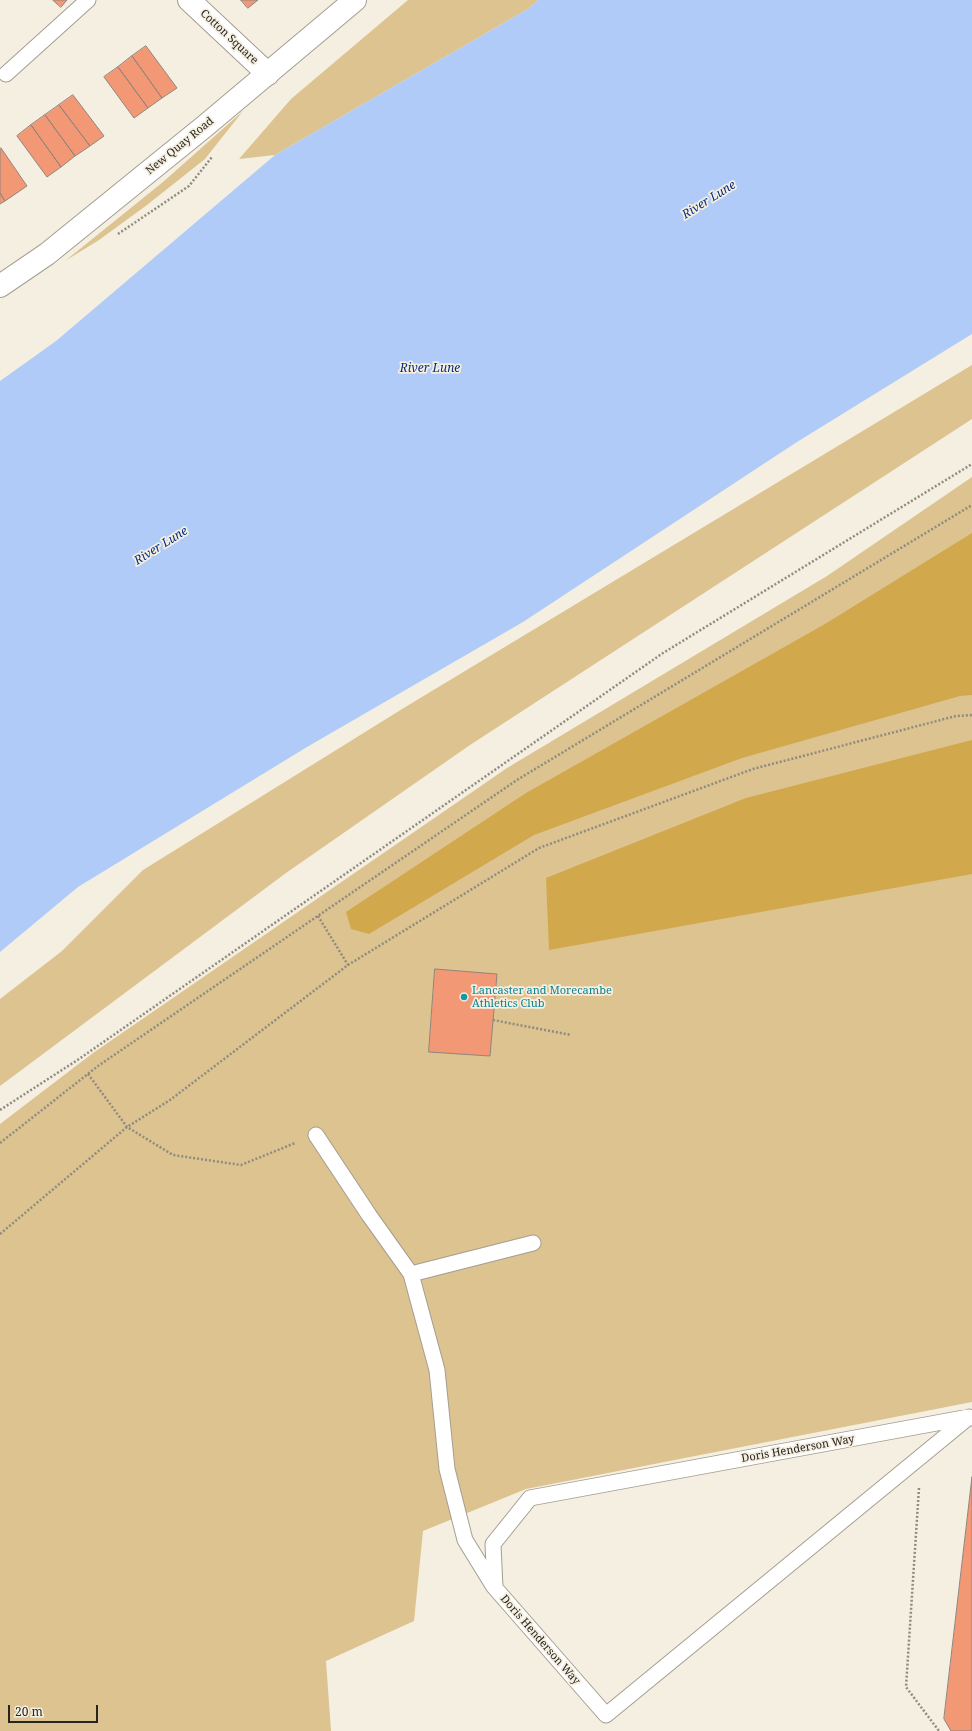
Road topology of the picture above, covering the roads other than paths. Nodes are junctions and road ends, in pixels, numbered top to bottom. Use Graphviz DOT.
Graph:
graph roads {
  1 [pos="88,0"];
  2 [pos="189,0"];
  3 [pos="355,0"];
  4 [pos="6,74"];
  5 [pos="268,74"];
  6 [pos="0,286"];
  7 [pos="316,1134"];
  8 [pos="533,1243"];
  9 [pos="411,1274"];
  10 [pos="971,1418"];
  11 [pos="495,1588"];
  1 -- 4 [label="lane"];
  2 -- 5 [label="street, Cotton Square"];
  3 -- 5 [label="street, New Quay Road"];
  5 -- 6 [label="street, New Quay Road"];
  7 -- 9 [label="lane"];
  8 -- 9 [label="lane"];
  9 -- 11 [label="lane"];
  10 -- 11 [label="lane, Doris Henderson Way"];
  10 -- 11 [label="lane, Doris Henderson Way"];
}
